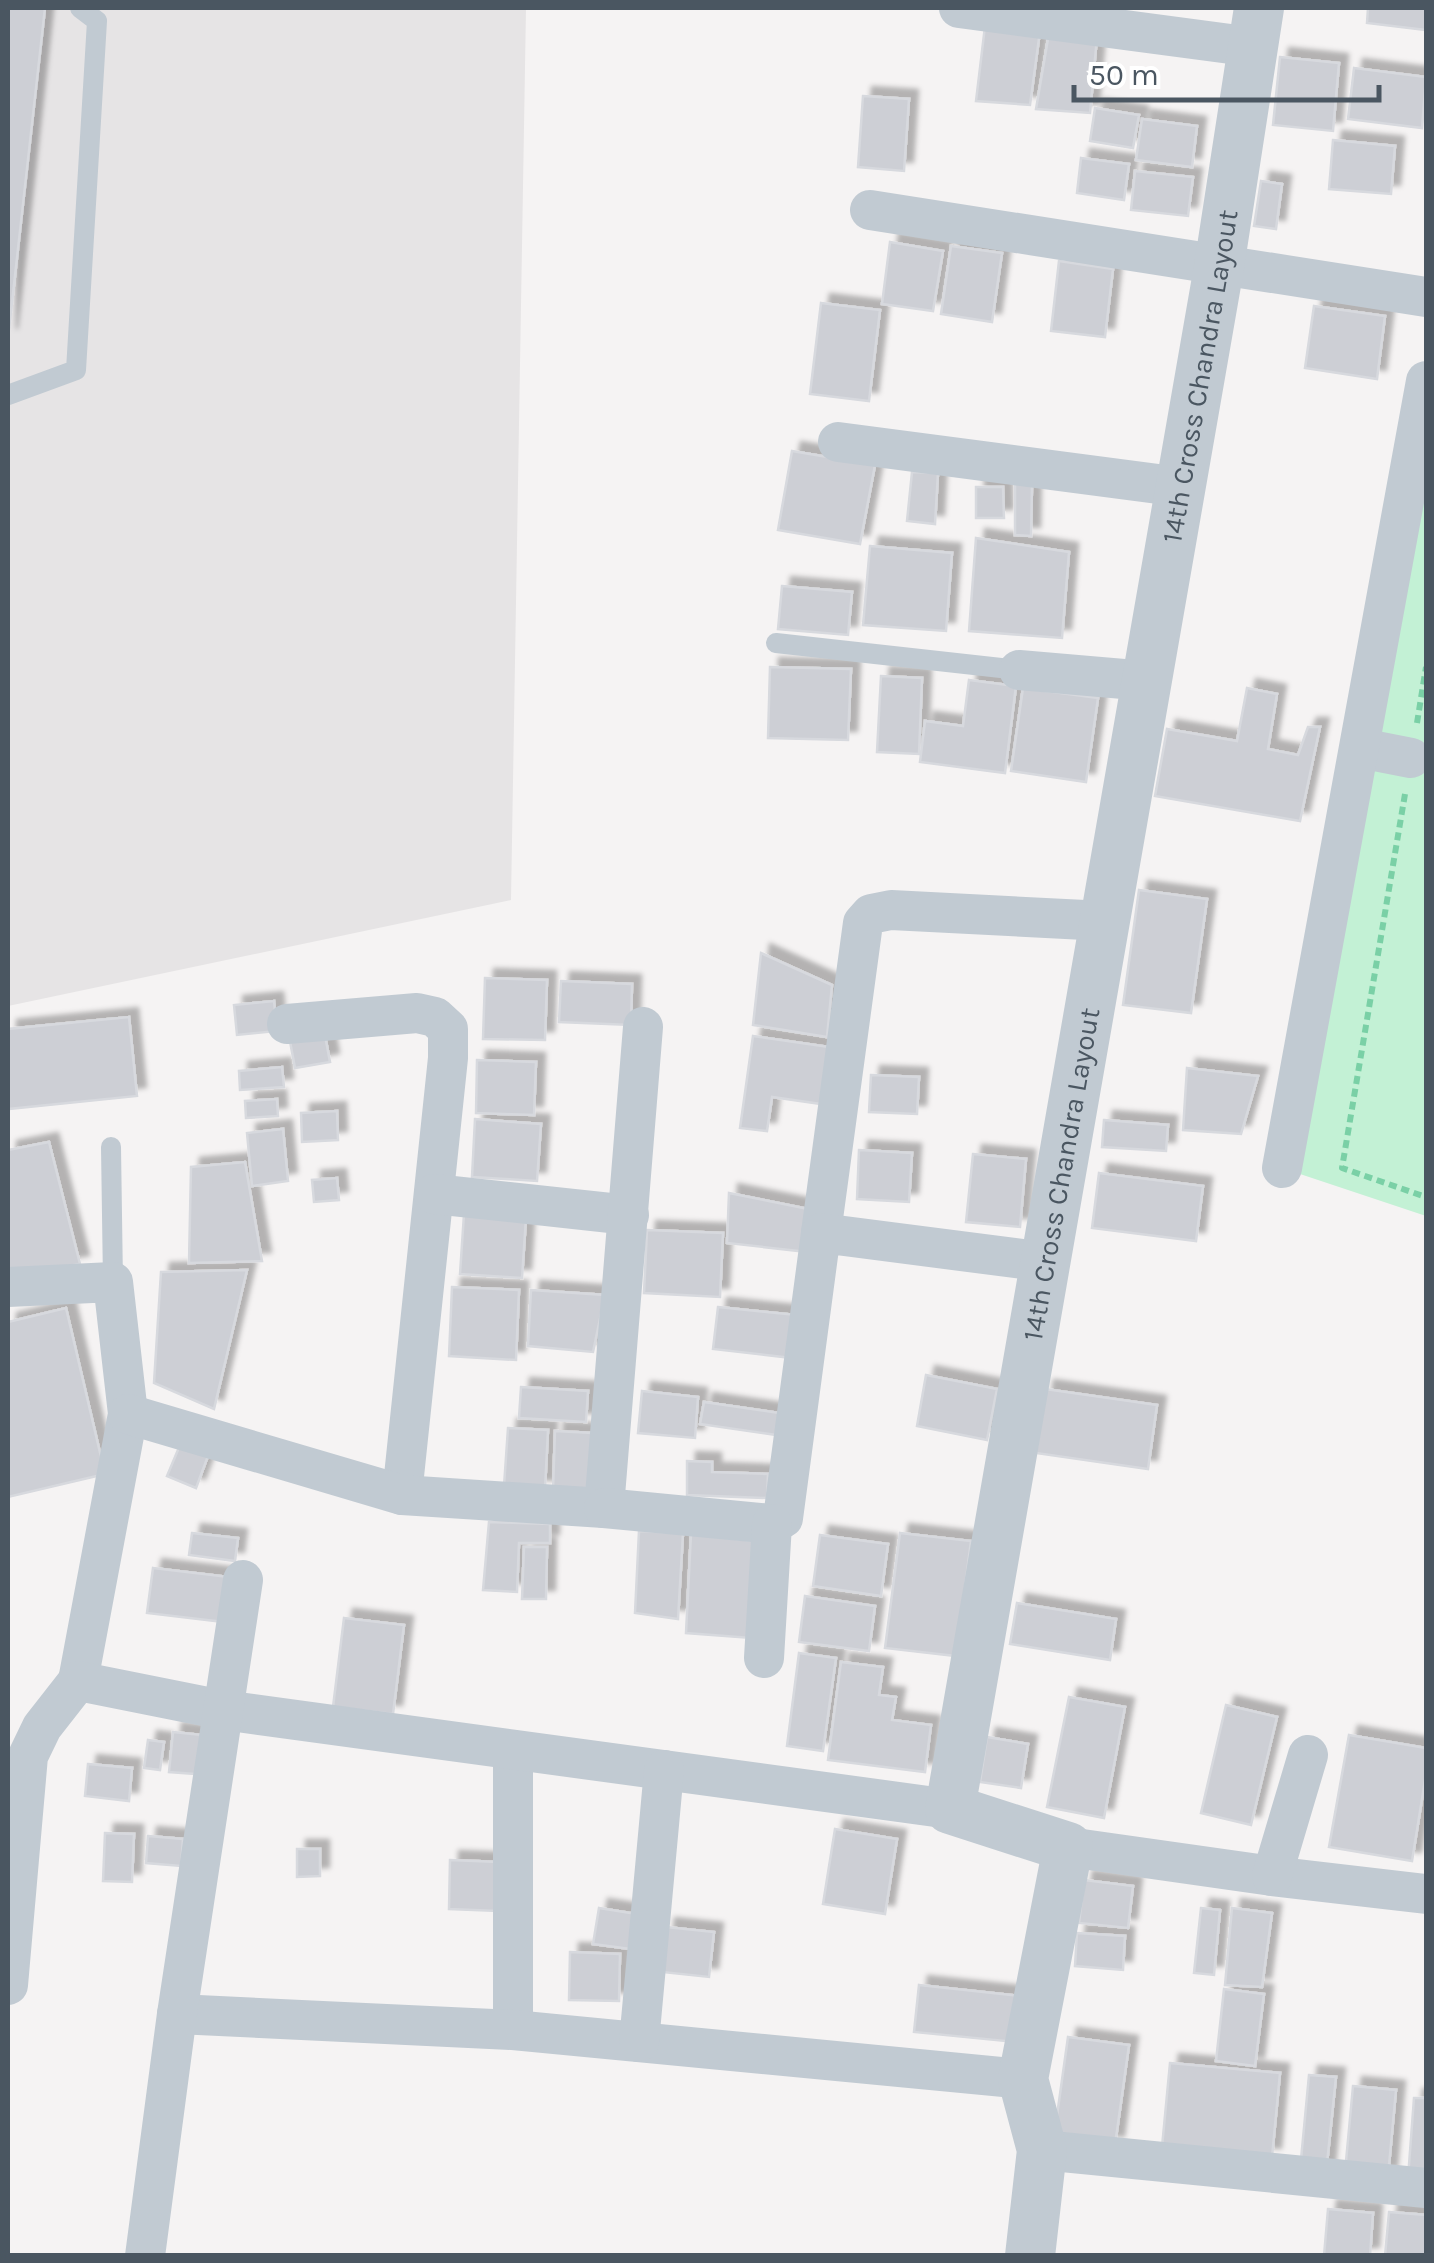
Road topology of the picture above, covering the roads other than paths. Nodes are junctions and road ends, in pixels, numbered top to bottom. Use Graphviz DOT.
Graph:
graph roads {
  1 [pos="80,8"];
  2 [pos="959,8"];
  3 [pos="1256,28"];
  4 [pos="870,210"];
  5 [pos="1219,267"];
  6 [pos="1426,298"];
  7 [pos="1426,381"];
  8 [pos="8,395"];
  9 [pos="838,442"];
  10 [pos="1181,487"];
  11 [pos="776,643"];
  12 [pos="1019,670"];
  13 [pos="1147,681"];
  14 [pos="1360,748"];
  15 [pos="1411,758"];
  16 [pos="1105,921"];
  17 [pos="287,1024"];
  18 [pos="643,1027"];
  19 [pos="111,1147"];
  20 [pos="1282,1168"];
  21 [pos="434,1194"];
  22 [pos="628,1215"];
  23 [pos="820,1232"];
  24 [pos="1046,1262"];
  25 [pos="113,1282"];
  26 [pos="8,1287"];
  27 [pos="128,1414"];
  28 [pos="402,1495"];
  29 [pos="604,1508"];
  30 [pos="772,1524"];
  31 [pos="242,1580"];
  32 [pos="764,1658"];
  33 [pos="78,1680"];
  34 [pos="224,1710"];
  35 [pos="513,1750"];
  36 [pos="1308,1755"];
  37 [pos="664,1770"];
  38 [pos="950,1809"];
  39 [pos="1068,1847"];
  40 [pos="1272,1876"];
  41 [pos="1426,1894"];
  42 [pos="11,1922"];
  43 [pos="8,1984"];
  44 [pos="177,2014"];
  45 [pos="513,2030"];
  46 [pos="639,2042"];
  47 [pos="1023,2079"];
  48 [pos="1042,2150"];
  49 [pos="1426,2188"];
  50 [pos="145,2256"];
  51 [pos="1030,2256"];
  1 -- 8 [label="lane"];
  2 -- 3 [label="street"];
  3 -- 5 [label="street, 14th Cross Chandra Layout"];
  4 -- 5 [label="street"];
  5 -- 6 [label="street"];
  5 -- 10 [label="street, 14th Cross Chandra Layout"];
  7 -- 14 [label="street"];
  9 -- 10 [label="street"];
  10 -- 13 [label="street, 14th Cross Chandra Layout"];
  11 -- 12 [label="lane"];
  12 -- 13 [label="street"];
  13 -- 16 [label="street, 14th Cross Chandra Layout"];
  14 -- 15 [label="street"];
  14 -- 20 [label="street"];
  16 -- 23 [label="street"];
  16 -- 24 [label="street, 14th Cross Chandra Layout"];
  17 -- 21 [label="street"];
  18 -- 22 [label="street"];
  19 -- 25 [label="lane"];
  21 -- 22 [label="street"];
  21 -- 28 [label="street"];
  22 -- 29 [label="street"];
  23 -- 24 [label="street"];
  23 -- 30 [label="street"];
  24 -- 38 [label="street, 14th Cross Chandra Layout"];
  25 -- 26 [label="street"];
  25 -- 27 [label="street"];
  27 -- 28 [label="street"];
  27 -- 33 [label="street"];
  28 -- 29 [label="street"];
  29 -- 30 [label="street"];
  30 -- 32 [label="street"];
  31 -- 34 [label="street"];
  33 -- 34 [label="street"];
  33 -- 42 [label="street"];
  34 -- 35 [label="street"];
  34 -- 44 [label="street"];
  35 -- 37 [label="street"];
  35 -- 45 [label="street"];
  36 -- 40 [label="street"];
  37 -- 38 [label="street"];
  37 -- 46 [label="street"];
  38 -- 39 [label="street"];
  39 -- 40 [label="street"];
  39 -- 47 [label="street"];
  40 -- 41 [label="street"];
  42 -- 43 [label="street"];
  44 -- 45 [label="street"];
  44 -- 50 [label="street"];
  45 -- 46 [label="street"];
  46 -- 47 [label="street"];
  47 -- 48 [label="street"];
  48 -- 49 [label="street"];
  48 -- 51 [label="street"];
}
